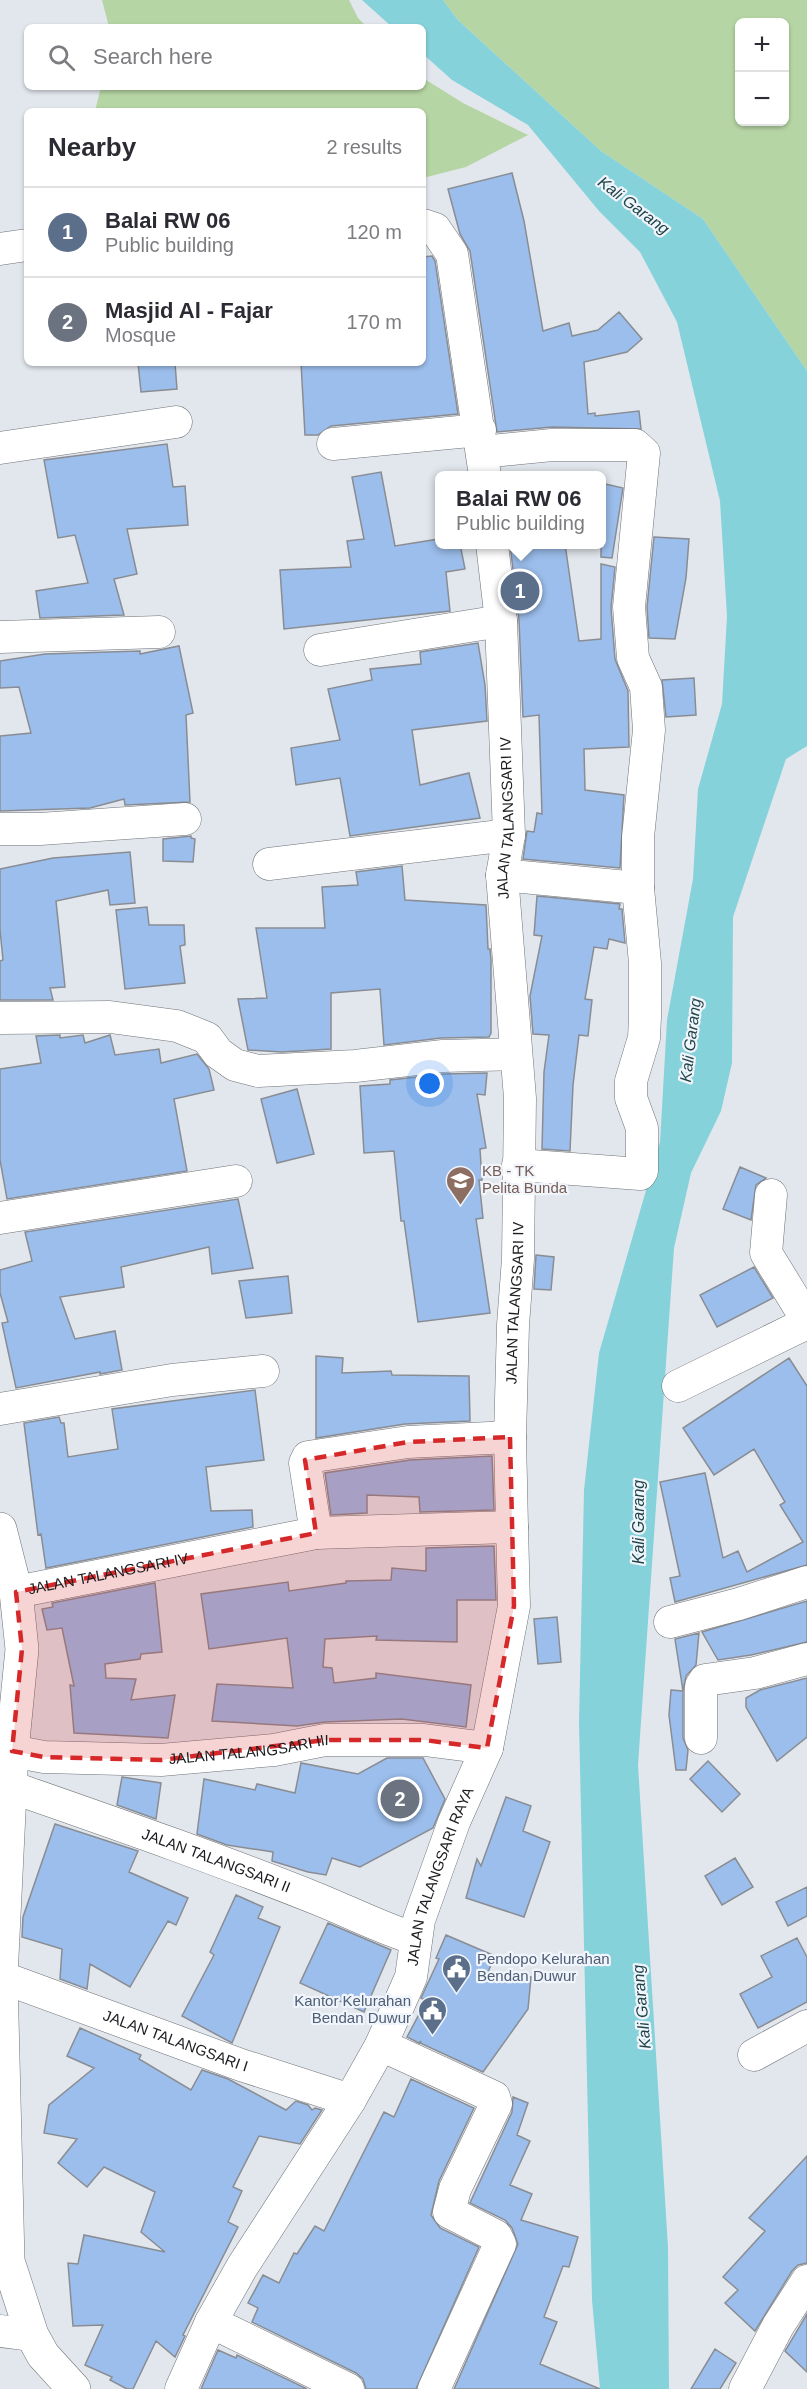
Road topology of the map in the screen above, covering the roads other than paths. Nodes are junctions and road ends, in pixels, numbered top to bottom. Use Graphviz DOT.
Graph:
graph roads {
  1 [pos="426,224"];
  2 [pos="24,245"];
  3 [pos="0,249"];
  4 [pos="176,422"];
  5 [pos="333,444"];
  6 [pos="0,448"];
  7 [pos="482,452"];
  8 [pos="493,549"];
  9 [pos="501,621"];
  10 [pos="159,632"];
  11 [pos="0,637"];
  12 [pos="320,650"];
  13 [pos="185,819"];
  14 [pos="0,829"];
  15 [pos="509,835"];
  16 [pos="269,864"];
  17 [pos="502,875"];
  18 [pos="638,888"];
  19 [pos="0,1018"];
  20 [pos="516,1054"];
  21 [pos="518,1165"];
  22 [pos="236,1181"];
  23 [pos="771,1195"];
  24 [pos="0,1218"];
  25 [pos="807,1321"];
  26 [pos="263,1371"];
  27 [pos="678,1386"];
  28 [pos="0,1409"];
  29 [pos="510,1437"];
  30 [pos="512,1527"];
  31 [pos="0,1529"];
  32 [pos="316,1533"];
  33 [pos="807,1582"];
  34 [pos="16,1592"];
  35 [pos="670,1622"];
  36 [pos="807,1659"];
  37 [pos="701,1738"];
  38 [pos="487,1748"];
  39 [pos="12,1771"];
  40 [pos="418,1930"];
  41 [pos="1,1977"];
  42 [pos="807,2026"];
  43 [pos="381,2045"];
  44 [pos="754,2055"];
  45 [pos="350,2100"];
  46 [pos="4,2264"];
  47 [pos="807,2281"];
  48 [pos="211,2322"];
  49 [pos="16,2333"];
  50 [pos="74,2389"];
  51 [pos="181,2389"];
  52 [pos="348,2389"];
  53 [pos="434,2389"];
  54 [pos="745,2389"];
  1 -- 7 [label="street"];
  2 -- 3 [label="street"];
  4 -- 6 [label="street"];
  5 -- 7 [label="street"];
  7 -- 18 [label="street"];
  8 -- 9 [label="street, JALAN TALANGSARI IV"];
  9 -- 12 [label="street"];
  9 -- 15 [label="street, JALAN TALANGSARI IV"];
  10 -- 11 [label="street"];
  13 -- 14 [label="street"];
  15 -- 16 [label="street"];
  15 -- 17 [label="street, JALAN TALANGSARI IV"];
  17 -- 18 [label="street"];
  17 -- 20 [label="street, JALAN TALANGSARI IV"];
  18 -- 21 [label="street"];
  19 -- 20 [label="street"];
  20 -- 21 [label="street, JALAN TALANGSARI IV"];
  21 -- 29 [label="street, JALAN TALANGSARI IV"];
  22 -- 24 [label="street"];
  23 -- 25 [label="street"];
  25 -- 27 [label="street"];
  26 -- 28 [label="street"];
  29 -- 30 [label="street, JALAN TALANGSARI IV"];
  29 -- 32 [label="street"];
  30 -- 32 [label="street, JALAN TALANGSARI IV"];
  30 -- 38 [label="street, JALAN TALANGSARI RAYA"];
  31 -- 34 [label="main road"];
  32 -- 34 [label="street, JALAN TALANGSARI IV"];
  33 -- 35 [label="street"];
  34 -- 39 [label="main road"];
  36 -- 37 [label="street"];
  38 -- 39 [label="street, JALAN TALANGSARI III"];
  38 -- 40 [label="street, JALAN TALANGSARI RAYA"];
  39 -- 40 [label="street, JALAN TALANGSARI II"];
  39 -- 41 [label="main road"];
  40 -- 43 [label="street, JALAN TALANGSARI RAYA"];
  41 -- 45 [label="street, JALAN TALANGSARI I"];
  41 -- 46 [label="main road"];
  42 -- 44 [label="street"];
  43 -- 45 [label="street, JALAN TALANGSARI RAYA"];
  43 -- 53 [label="street"];
  45 -- 48 [label="street, JALAN TALANGSARI RAYA"];
  46 -- 49 [label="main road"];
  47 -- 54 [label="street"];
  48 -- 51 [label="street, JALAN TALANGSARI RAYA"];
  48 -- 52 [label="street"];
  49 -- 50 [label="main road"];
}
